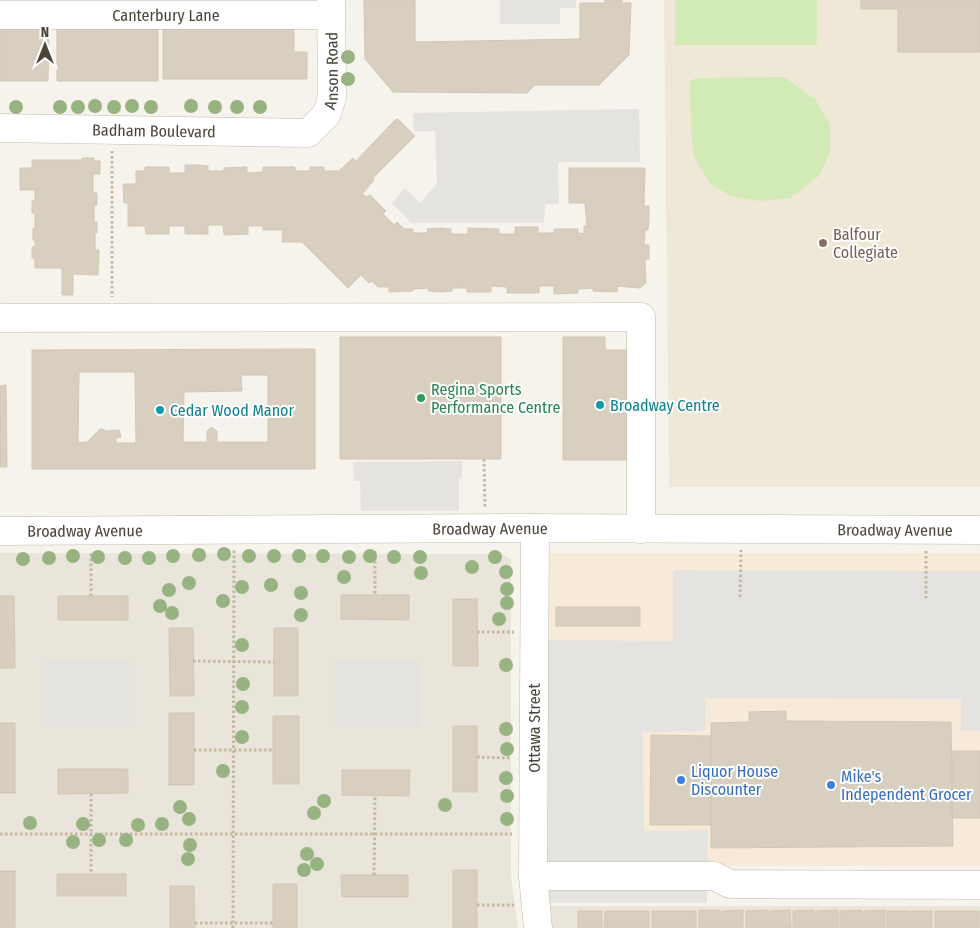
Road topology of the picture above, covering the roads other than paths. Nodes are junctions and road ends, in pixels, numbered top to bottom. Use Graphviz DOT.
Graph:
graph roads {
  1 [pos="331,8"];
  2 [pos="0,16"];
  3 [pos="0,128"];
  4 [pos="308,133"];
  5 [pos="0,318"];
  6 [pos="535,528"];
  7 [pos="641,528"];
  8 [pos="980,530"];
  9 [pos="0,531"];
  10 [pos="533,876"];
  11 [pos="980,884"];
  12 [pos="536,916"];
  1 -- 2 [label="street, Canterbury Lane"];
  1 -- 4 [label="street, Anson Road"];
  3 -- 4 [label="street, Badham Boulevard"];
  5 -- 7 [label="street"];
  6 -- 7 [label="street, Broadway Avenue"];
  6 -- 9 [label="street, Broadway Avenue"];
  6 -- 10 [label="street, Ottawa Street"];
  7 -- 8 [label="street, Broadway Avenue"];
  10 -- 11 [label="street"];
  10 -- 12 [label="street, Ottawa Street"];
}
